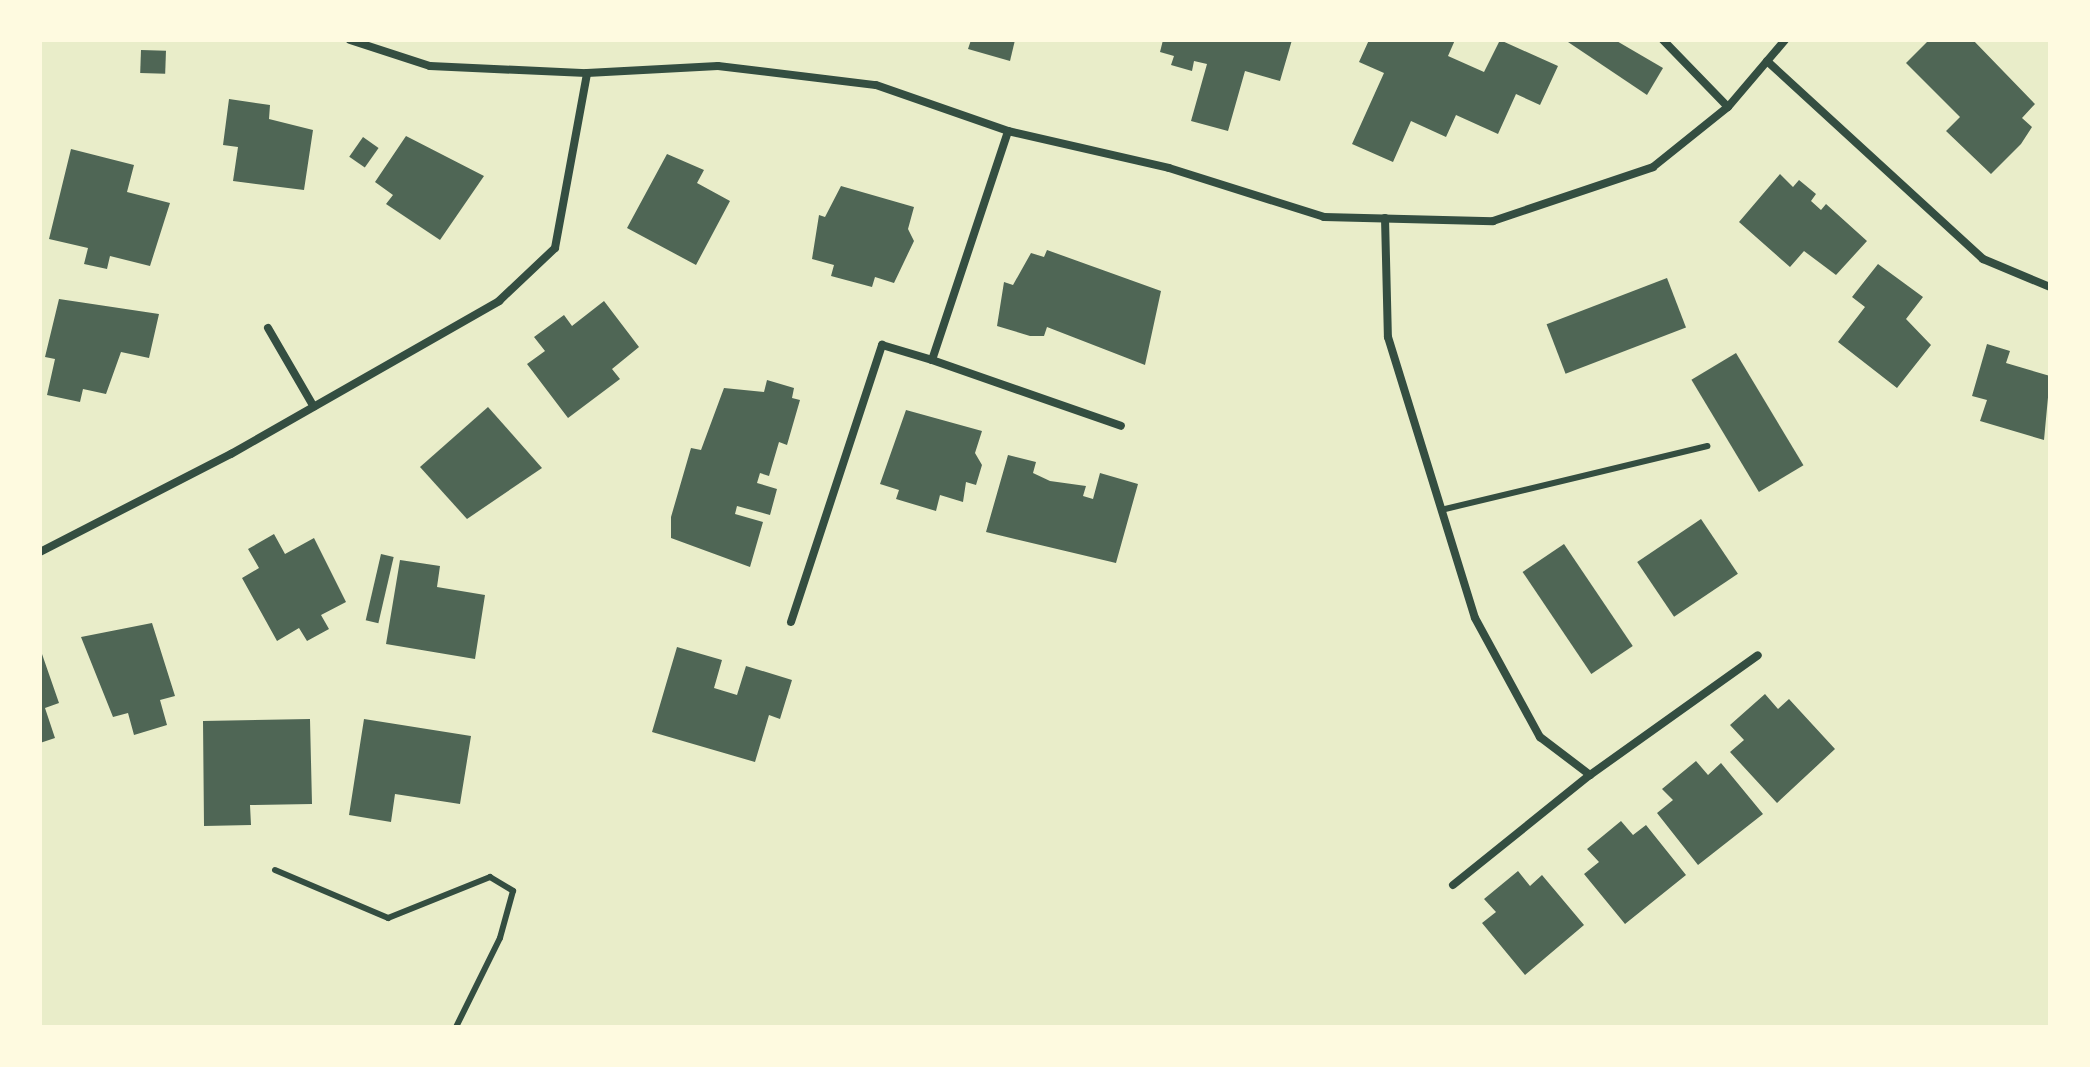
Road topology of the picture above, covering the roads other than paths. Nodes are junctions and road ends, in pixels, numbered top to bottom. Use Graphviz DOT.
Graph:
graph roads {
  1 [pos="350,40"];
  2 [pos="1663,40"];
  3 [pos="1785,40"];
  4 [pos="1767,61"];
  5 [pos="587,73"];
  6 [pos="1728,107"];
  7 [pos="1008,131"];
  8 [pos="1385,218"];
  9 [pos="2050,287"];
  10 [pos="268,328"];
  11 [pos="932,360"];
  12 [pos="314,407"];
  13 [pos="1121,426"];
  14 [pos="1707,446"];
  15 [pos="1441,510"];
  16 [pos="40,552"];
  17 [pos="791,622"];
  18 [pos="1758,655"];
  19 [pos="1590,775"];
  20 [pos="275,870"];
  21 [pos="1453,885"];
  22 [pos="456,1027"];
  1 -- 5 [label="street"];
  2 -- 6 [label="street"];
  3 -- 4 [label="street"];
  4 -- 6 [label="street"];
  4 -- 9 [label="street"];
  5 -- 7 [label="street"];
  5 -- 12 [label="street"];
  6 -- 8 [label="street"];
  7 -- 8 [label="street"];
  7 -- 11 [label="street"];
  8 -- 15 [label="street"];
  10 -- 12 [label="street"];
  11 -- 13 [label="street"];
  11 -- 17 [label="street"];
  12 -- 16 [label="street"];
  14 -- 15 [label="lane"];
  15 -- 19 [label="street"];
  18 -- 19 [label="street"];
  19 -- 21 [label="street"];
  20 -- 22 [label="lane"];
}
